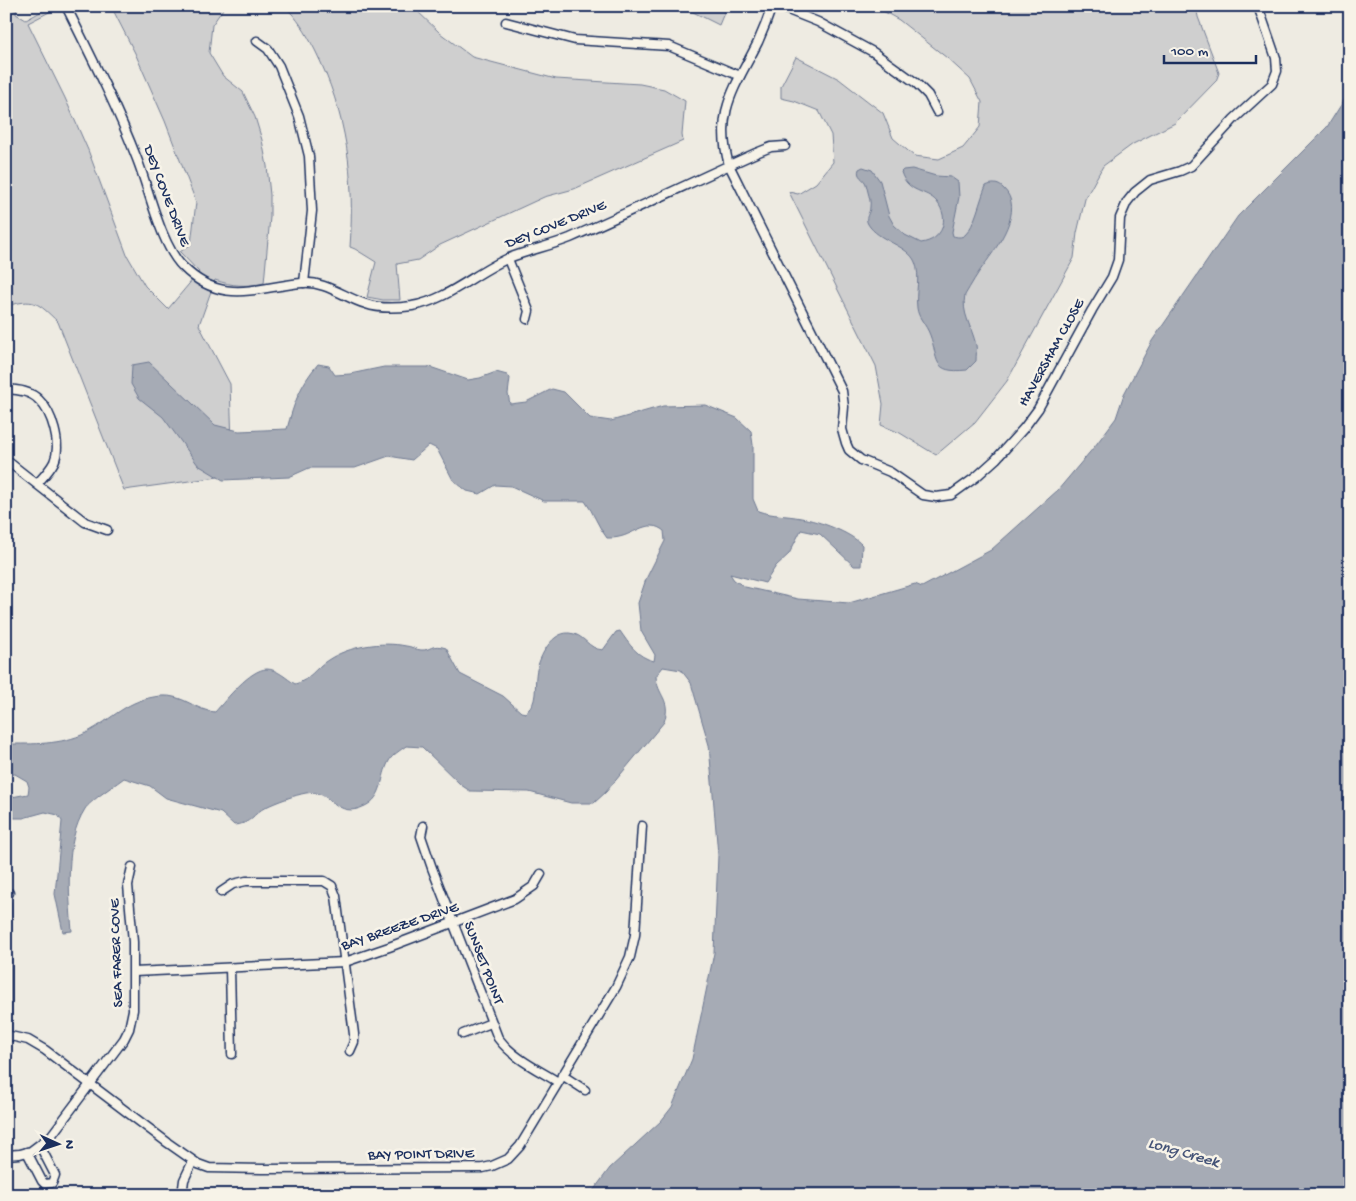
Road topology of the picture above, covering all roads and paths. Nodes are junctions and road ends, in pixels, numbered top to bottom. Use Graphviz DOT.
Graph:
graph roads {
  1 [pos="66,6"];
  2 [pos="772,6"];
  3 [pos="778,6"];
  4 [pos="1258,6"];
  5 [pos="506,22"];
  6 [pos="257,41"];
  7 [pos="740,76"];
  8 [pos="937,112"];
  9 [pos="785,146"];
  10 [pos="730,165"];
  11 [pos="508,259"];
  12 [pos="304,283"];
  13 [pos="528,320"];
  14 [pos="6,389"];
  15 [pos="6,460"];
  16 [pos="37,484"];
  17 [pos="107,530"];
  18 [pos="423,826"];
  19 [pos="642,826"];
  20 [pos="132,867"];
  21 [pos="541,874"];
  22 [pos="221,892"];
  23 [pos="6,903"];
  24 [pos="454,923"];
  25 [pos="345,962"];
  26 [pos="230,968"];
  27 [pos="134,972"];
  28 [pos="491,1023"];
  29 [pos="463,1034"];
  30 [pos="6,1036"];
  31 [pos="350,1051"];
  32 [pos="232,1054"];
  33 [pos="560,1079"];
  34 [pos="90,1085"];
  35 [pos="585,1090"];
  36 [pos="40,1146"];
  37 [pos="27,1152"];
  38 [pos="6,1155"];
  39 [pos="193,1161"];
  40 [pos="182,1195"];
  1 -- 12 [label="street, DEY COVE DRIVE"];
  2 -- 7 [label="street, HAVERSHAM CLOSE"];
  3 -- 8 [label="street"];
  4 -- 10 [label="street, HAVERSHAM CLOSE"];
  5 -- 7 [label="street"];
  6 -- 12 [label="street"];
  7 -- 10 [label="street, HAVERSHAM CLOSE"];
  9 -- 10 [label="street, DEY COVE DRIVE"];
  10 -- 11 [label="street, DEY COVE DRIVE"];
  11 -- 12 [label="street, DEY COVE DRIVE"];
  11 -- 13 [label="street"];
  14 -- 16 [label="street"];
  15 -- 16 [label="street"];
  16 -- 17 [label="street"];
  18 -- 24 [label="street, SUNSET POINT"];
  19 -- 33 [label="street, BAY POINT DRIVE"];
  20 -- 27 [label="street, SEA FARER COVE"];
  21 -- 24 [label="street, BAY BREEZE DRIVE"];
  22 -- 25 [label="street"];
  23 -- 30 [label="street"];
  24 -- 25 [label="street, BAY BREEZE DRIVE"];
  24 -- 28 [label="street, SUNSET POINT"];
  25 -- 26 [label="street, BAY BREEZE DRIVE"];
  25 -- 31 [label="street"];
  26 -- 27 [label="street, BAY BREEZE DRIVE"];
  26 -- 32 [label="street"];
  27 -- 34 [label="street, SEA FARER COVE"];
  28 -- 29 [label="street"];
  28 -- 33 [label="street, SUNSET POINT"];
  30 -- 34 [label="street, BAY POINT DRIVE"];
  33 -- 35 [label="street, SUNSET POINT"];
  33 -- 39 [label="street, BAY POINT DRIVE"];
  34 -- 36 [label="street, SEA FARER COVE"];
  34 -- 39 [label="street, BAY POINT DRIVE"];
  36 -- 37 [label="street"];
  36 -- 37 [label="street"];
  37 -- 38 [label="street"];
  39 -- 40 [label="street"];
}
